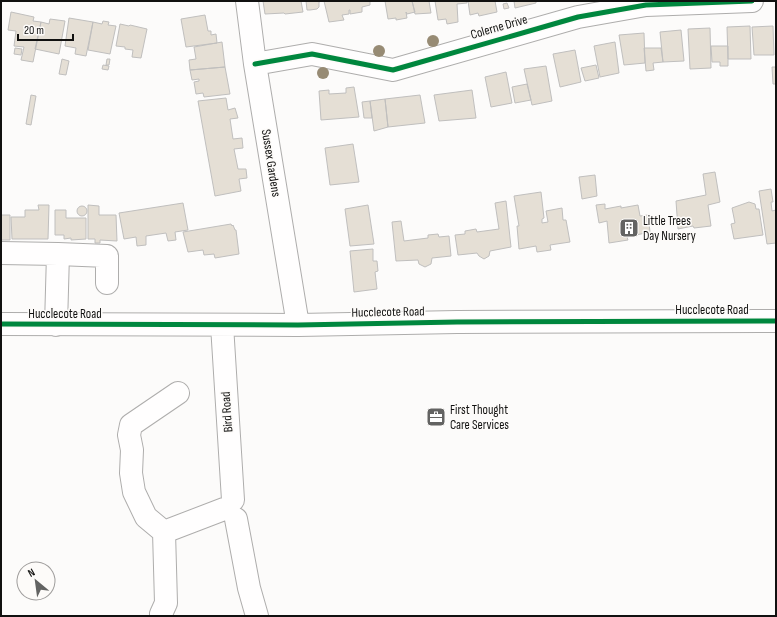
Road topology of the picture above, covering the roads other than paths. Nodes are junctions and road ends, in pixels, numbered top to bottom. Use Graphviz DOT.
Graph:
graph roads {
  1 [pos="247,1"];
  2 [pos="752,1"];
  3 [pos="576,9"];
  4 [pos="255,64"];
  5 [pos="1,253"];
  6 [pos="58,254"];
  7 [pos="106,283"];
  8 [pos="776,321"];
  9 [pos="1,324"];
  10 [pos="56,325"];
  11 [pos="222,325"];
  12 [pos="298,325"];
  13 [pos="178,393"];
  14 [pos="231,509"];
  15 [pos="164,532"];
  16 [pos="164,610"];
  17 [pos="258,616"];
  1 -- 4 [label="street, Sussex Gardens"];
  2 -- 3 [label="street, Colerne Drive"];
  3 -- 4 [label="street, Colerne Drive"];
  4 -- 12 [label="street, Sussex Gardens"];
  5 -- 6 [label="street"];
  6 -- 7 [label="street"];
  6 -- 10 [label="street"];
  8 -- 12 [label="street, Hucclecote Road"];
  9 -- 10 [label="street, Hucclecote Road"];
  10 -- 11 [label="street, Hucclecote Road"];
  11 -- 12 [label="street, Hucclecote Road"];
  11 -- 14 [label="street, Bird Road"];
  13 -- 15 [label="street"];
  14 -- 15 [label="street"];
  14 -- 17 [label="street, Bird Road"];
  15 -- 16 [label="street"];
}
